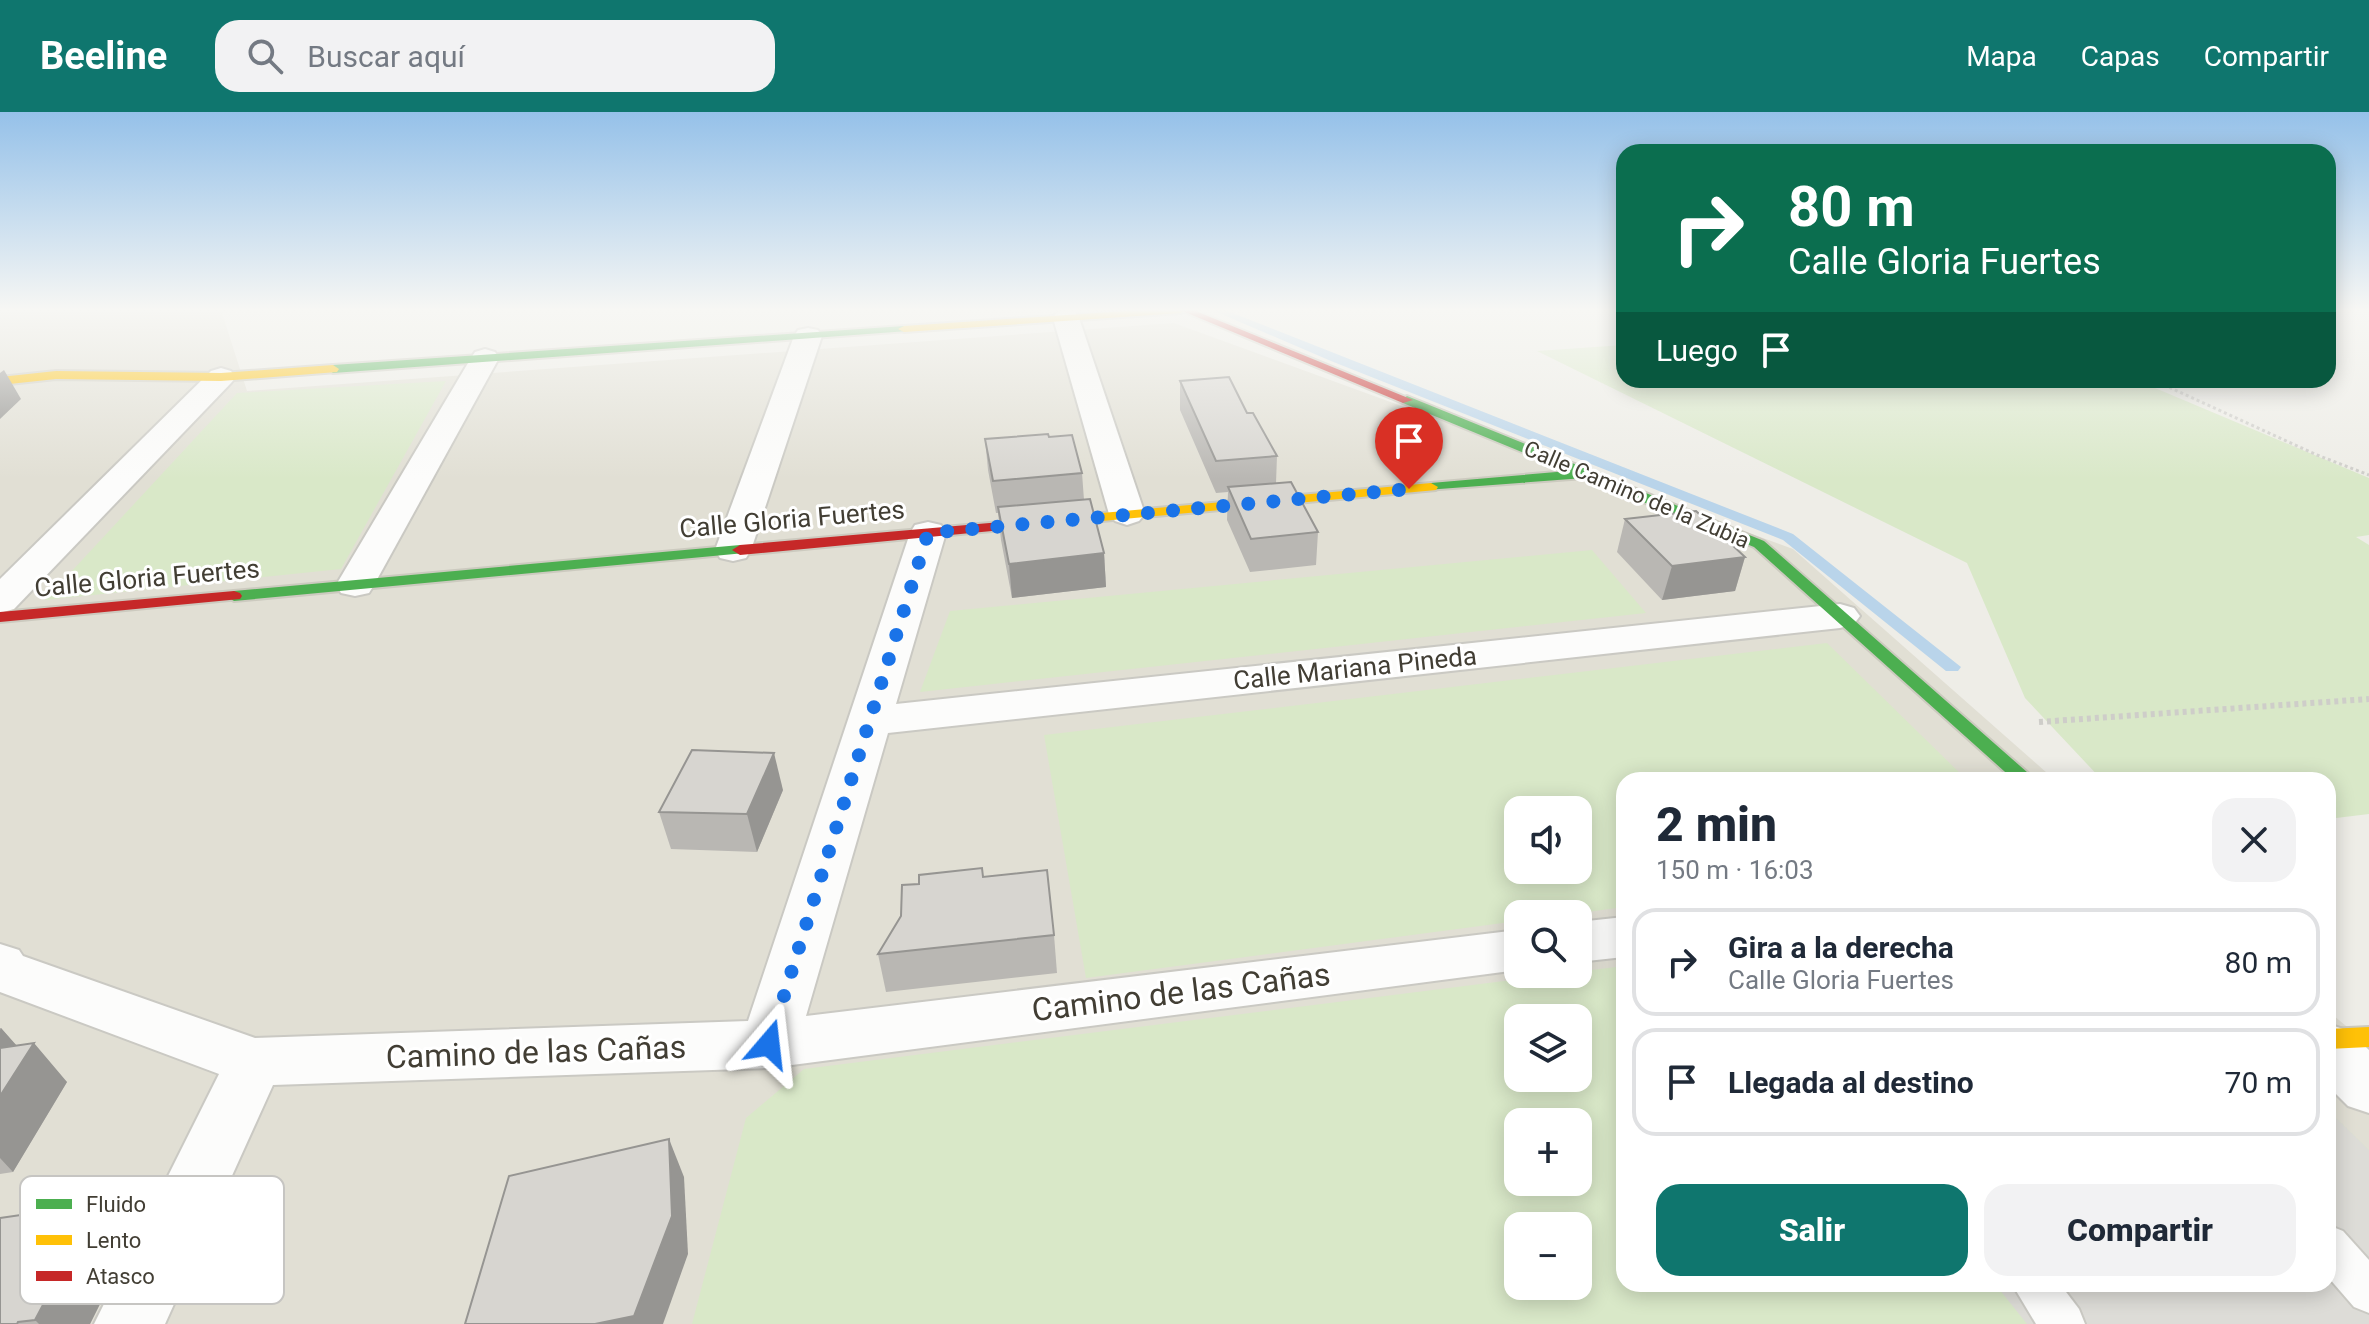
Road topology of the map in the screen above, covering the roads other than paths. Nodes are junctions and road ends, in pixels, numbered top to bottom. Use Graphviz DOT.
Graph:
graph roads {
  1 [pos="366,367"];
  2 [pos="480,367"];
  3 [pos="797,367"];
  4 [pos="1081,367"];
  5 [pos="1324,367"];
  6 [pos="221,377"];
  7 [pos="0,381"];
  8 [pos="1589,473"];
  9 [pos="1127,514"];
  10 [pos="928,533"];
  11 [pos="733,550"];
  12 [pos="355,585"];
  13 [pos="0,601"];
  14 [pos="1840,616"];
  15 [pos="0,617"];
  16 [pos="869,721"];
  17 [pos="2017,772"];
  18 [pos="1616,938"];
  19 [pos="1592,940"];
  20 [pos="1504,952"];
  21 [pos="1,970"];
  22 [pos="2369,1037"];
  23 [pos="2336,1039"];
  24 [pos="769,1044"];
  25 [pos="2336,1056"];
  26 [pos="254,1062"];
  27 [pos="2369,1088"];
  28 [pos="200,1176"];
  29 [pos="2336,1254"];
  30 [pos="2040,1292"];
  31 [pos="2369,1292"];
  32 [pos="139,1304"];
  33 [pos="129,1324"];
  34 [pos="2063,1324"];
  1 -- 6 [label="street"];
  2 -- 12 [label="street"];
  3 -- 11 [label="street"];
  4 -- 9 [label="street"];
  5 -- 8 [label="street, Calle Camino de la Zubia"];
  6 -- 7 [label="street"];
  6 -- 13 [label="street"];
  8 -- 9 [label="street, Calle Gloria Fuertes"];
  8 -- 14 [label="street, Calle Camino de la Zubia"];
  9 -- 10 [label="street, Calle Gloria Fuertes"];
  10 -- 11 [label="street, Calle Gloria Fuertes"];
  10 -- 16 [label="street"];
  11 -- 12 [label="street, Calle Gloria Fuertes"];
  12 -- 15 [label="street, Calle Gloria Fuertes"];
  14 -- 16 [label="street, Calle Mariana Pineda"];
  14 -- 17 [label="street, Calle Camino de la Zubia"];
  16 -- 24 [label="street"];
  18 -- 19 [label="street"];
  20 -- 24 [label="street, Camino de las Cañas"];
  21 -- 26 [label="street, Camino de las Cañas"];
  22 -- 23 [label="street"];
  24 -- 26 [label="street, Camino de las Cañas"];
  25 -- 27 [label="street"];
  26 -- 28 [label="street"];
  29 -- 31 [label="lane"];
  30 -- 34 [label="lane"];
  32 -- 33 [label="street"];
}
